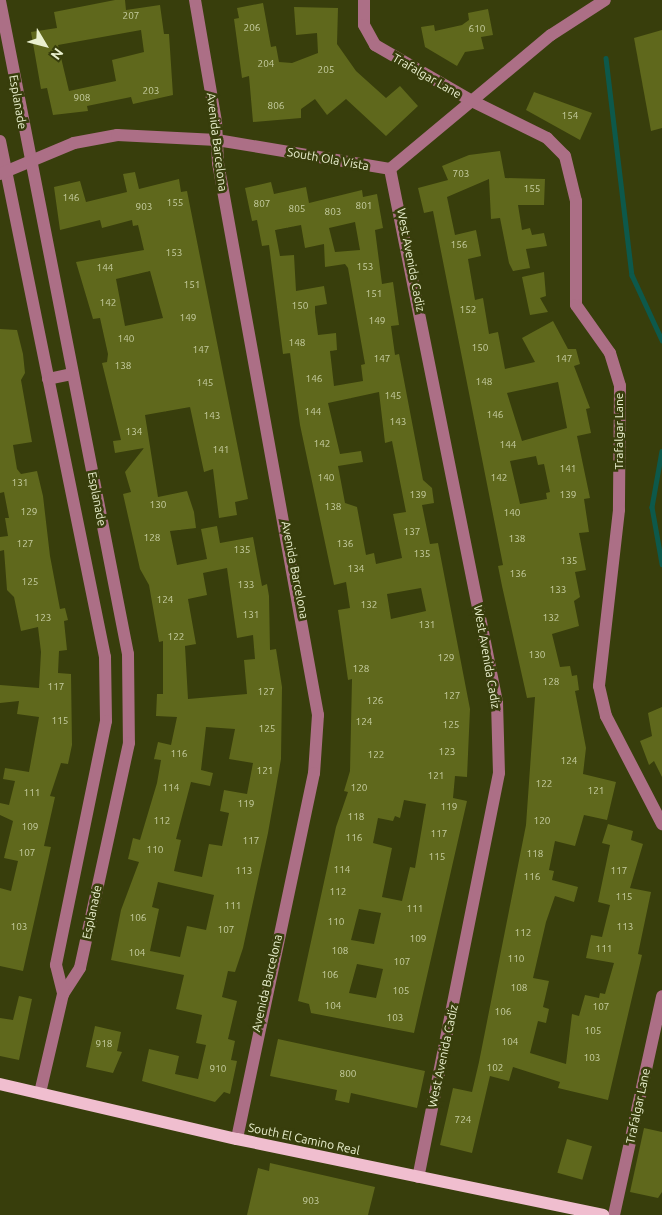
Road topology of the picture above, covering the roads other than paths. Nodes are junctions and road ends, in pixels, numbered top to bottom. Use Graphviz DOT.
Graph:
graph roads {
  1 [pos="195,0"];
  2 [pos="364,0"];
  3 [pos="605,0"];
  4 [pos="0,1"];
  5 [pos="472,101"];
  6 [pos="217,140"];
  7 [pos="0,141"];
  8 [pos="28,161"];
  9 [pos="390,169"];
  10 [pos="3,173"];
  11 [pos="72,374"];
  12 [pos="48,379"];
  13 [pos="128,654"];
  14 [pos="105,657"];
  15 [pos="662,824"];
  16 [pos="63,994"];
  17 [pos="662,996"];
  18 [pos="0,1084"];
  19 [pos="40,1093"];
  20 [pos="237,1139"];
  21 [pos="418,1177"];
  22 [pos="603,1215"];
  23 [pos="614,1215"];
  1 -- 6 [label="street, Avenida Barcelona"];
  2 -- 5 [label="street, Trafalgar Lane"];
  3 -- 5 [label="street"];
  4 -- 8 [label="street, Esplanade"];
  5 -- 9 [label="street"];
  5 -- 15 [label="street, Trafalgar Lane"];
  6 -- 8 [label="street, South Ola Vista"];
  6 -- 9 [label="street, South Ola Vista"];
  6 -- 20 [label="street, Avenida Barcelona"];
  7 -- 10 [label="street, Esplanade"];
  8 -- 10 [label="street, South Ola Vista"];
  8 -- 11 [label="street, Esplanade"];
  9 -- 21 [label="street, West Avenida Cadiz"];
  10 -- 12 [label="street, Esplanade"];
  11 -- 12 [label="street"];
  11 -- 13 [label="street, Esplanade"];
  12 -- 14 [label="street, Esplanade"];
  13 -- 14 [label="street"];
  13 -- 16 [label="street, Esplanade"];
  14 -- 16 [label="street, Esplanade"];
  16 -- 19 [label="street, Esplanade"];
  17 -- 23 [label="street, Trafalgar Lane"];
  18 -- 19 [label="main road, South El Camino Real"];
  19 -- 20 [label="main road, South El Camino Real"];
  20 -- 21 [label="main road, South El Camino Real"];
  21 -- 22 [label="main road, South El Camino Real"];
}
